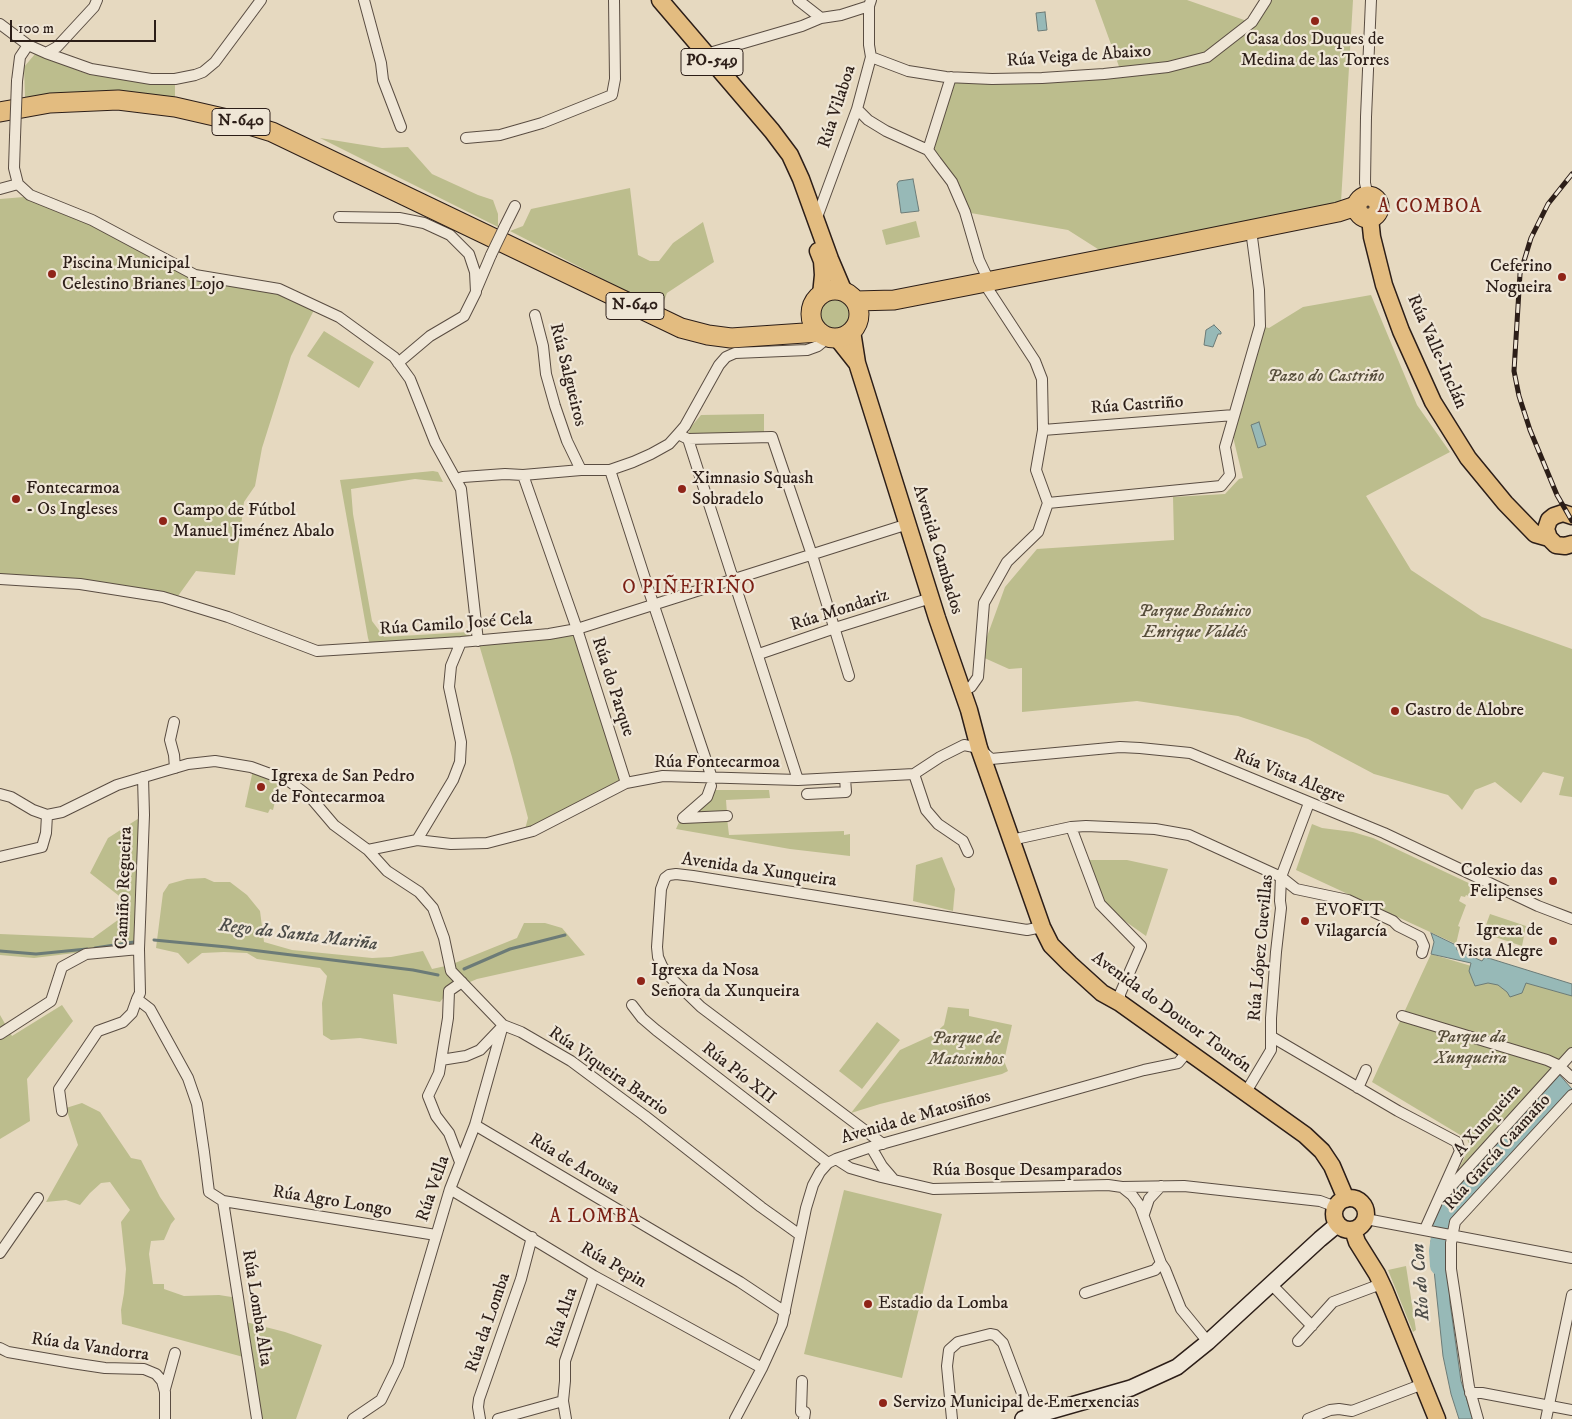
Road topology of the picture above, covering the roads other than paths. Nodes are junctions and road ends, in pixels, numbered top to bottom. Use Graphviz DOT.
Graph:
graph roads {
  1 [pos="98,0"];
  2 [pos="261,0"];
  3 [pos="364,0"];
  4 [pos="614,0"];
  5 [pos="660,0"];
  6 [pos="798,0"];
  7 [pos="1266,0"];
  8 [pos="1371,0"];
  9 [pos="870,3"];
  10 [pos="821,18"];
  11 [pos="0,24"];
  12 [pos="28,45"];
  13 [pos="46,53"];
  14 [pos="706,54"];
  15 [pos="871,57"];
  16 [pos="951,77"];
  17 [pos="857,109"];
  18 [pos="0,112"];
  19 [pos="764,123"];
  20 [pos="401,127"];
  21 [pos="466,138"];
  22 [pos="928,150"];
  23 [pos="18,184"];
  24 [pos="0,189"];
  25 [pos="515,206"];
  26 [pos="1364,208"];
  27 [pos="339,217"];
  28 [pos="816,220"];
  29 [pos="1251,230"];
  30 [pos="986,282"];
  31 [pos="476,292"];
  32 [pos="817,303"];
  33 [pos="535,315"];
  34 [pos="842,321"];
  35 [pos="758,336"];
  36 [pos="398,363"];
  37 [pos="1234,415"];
  38 [pos="1043,430"];
  39 [pos="678,434"];
  40 [pos="688,439"];
  41 [pos="581,470"];
  42 [pos="610,470"];
  43 [pos="523,475"];
  44 [pos="457,480"];
  45 [pos="1048,503"];
  46 [pos="1514,511"];
  47 [pos="1572,516"];
  48 [pos="1549,520"];
  49 [pos="908,524"];
  50 [pos="1563,546"];
  51 [pos="812,555"];
  52 [pos="0,579"];
  53 [pos="733,580"];
  54 [pos="931,598"];
  55 [pos="654,606"];
  56 [pos="835,628"];
  57 [pos="577,629"];
  58 [pos="478,640"];
  59 [pos="461,642"];
  60 [pos="759,654"];
  61 [pos="850,676"];
  62 [pos="962,689"];
  63 [pos="174,722"];
  64 [pos="979,748"];
  65 [pos="175,768"];
  66 [pos="914,774"];
  67 [pos="143,777"];
  68 [pos="845,778"];
  69 [pos="798,780"];
  70 [pos="712,782"];
  71 [pos="626,783"];
  72 [pos="0,794"];
  73 [pos="807,794"];
  74 [pos="1308,803"];
  75 [pos="47,815"];
  76 [pos="727,816"];
  77 [pos="1071,827"];
  78 [pos="417,840"];
  79 [pos="1011,840"];
  80 [pos="368,850"];
  81 [pos="968,852"];
  82 [pos="0,857"];
  83 [pos="1282,877"];
  84 [pos="1572,919"];
  85 [pos="1042,927"];
  86 [pos="139,949"];
  87 [pos="1422,953"];
  88 [pos="462,982"];
  89 [pos="136,999"];
  90 [pos="1120,1003"];
  91 [pos="632,1005"];
  92 [pos="1402,1016"];
  93 [pos="503,1025"];
  94 [pos="0,1034"];
  95 [pos="1272,1038"];
  96 [pos="1188,1051"];
  97 [pos="1572,1053"];
  98 [pos="441,1060"];
  99 [pos="1560,1066"];
  100 [pos="1366,1070"];
  101 [pos="1572,1078"];
  102 [pos="1358,1088"];
  103 [pos="1246,1092"];
  104 [pos="1572,1095"];
  105 [pos="62,1111"];
  106 [pos="474,1125"];
  107 [pos="883,1144"];
  108 [pos="871,1147"];
  109 [pos="832,1161"];
  110 [pos="460,1162"];
  111 [pos="895,1180"];
  112 [pos="1160,1186"];
  113 [pos="1122,1187"];
  114 [pos="450,1189"];
  115 [pos="1439,1196"];
  116 [pos="38,1198"];
  117 [pos="223,1201"];
  118 [pos="1341,1203"];
  119 [pos="1144,1214"];
  120 [pos="1366,1219"];
  121 [pos="1338,1224"];
  122 [pos="1353,1230"];
  123 [pos="1427,1230"];
  124 [pos="1452,1234"];
  125 [pos="436,1235"];
  126 [pos="800,1235"];
  127 [pos="532,1237"];
  128 [pos="0,1253"];
  129 [pos="1572,1258"];
  130 [pos="1161,1263"];
  131 [pos="594,1276"];
  132 [pos="1271,1284"];
  133 [pos="1382,1284"];
  134 [pos="1086,1293"];
  135 [pos="1572,1295"];
  136 [pos="785,1312"];
  137 [pos="1570,1312"];
  138 [pos="1312,1326"];
  139 [pos="1298,1341"];
  140 [pos="1208,1342"];
  141 [pos="0,1348"];
  142 [pos="175,1353"];
  143 [pos="762,1368"];
  144 [pos="802,1381"];
  145 [pos="1423,1384"];
  146 [pos="164,1392"];
  147 [pos="1470,1393"];
  148 [pos="563,1401"];
  149 [pos="1549,1405"];
  150 [pos="1572,1410"];
  151 [pos="1027,1418"];
  152 [pos="165,1419"];
  153 [pos="257,1419"];
  154 [pos="353,1419"];
  155 [pos="480,1419"];
  156 [pos="498,1419"];
  157 [pos="566,1419"];
  158 [pos="736,1419"];
  159 [pos="804,1419"];
  160 [pos="952,1419"];
  161 [pos="1308,1419"];
  162 [pos="1437,1419"];
  163 [pos="1478,1419"];
  164 [pos="1546,1419"];
  1 -- 13 [label="street"];
  2 -- 13 [label="street"];
  3 -- 20 [label="street"];
  4 -- 21 [label="street"];
  5 -- 14 [label="main road, PO-549"];
  6 -- 10 [label="street"];
  7 -- 16 [label="street, Rúa Veiga de Abaixo"];
  8 -- 26 [label="street, Rúa Valle-Inclán"];
  9 -- 10 [label="street"];
  9 -- 15 [label="street, Rúa Vilaboa"];
  10 -- 14 [label="street"];
  11 -- 12 [label="street"];
  12 -- 13 [label="street"];
  12 -- 23 [label="street, bridge"];
  14 -- 19 [label="main road, PO-549"];
  15 -- 16 [label="street, Rúa Veiga de Abaixo"];
  15 -- 17 [label="street, Rúa Vilaboa"];
  16 -- 22 [label="street"];
  17 -- 22 [label="street"];
  17 -- 28 [label="street, Rúa Vilaboa"];
  18 -- 35 [label="highway, N-640"];
  19 -- 28 [label="main road, PO-549"];
  19 -- 32 [label="main road, PO-549"];
  22 -- 30 [label="street"];
  23 -- 24 [label="street"];
  23 -- 36 [label="street"];
  25 -- 31 [label="street, bridge"];
  26 -- 29 [label="highway"];
  26 -- 46 [label="main road, Rúa Valle-Inclán"];
  27 -- 31 [label="street"];
  28 -- 34 [label="main road, PO-549"];
  29 -- 30 [label="highway"];
  29 -- 37 [label="street"];
  30 -- 34 [label="highway"];
  30 -- 38 [label="street"];
  31 -- 36 [label="street"];
  32 -- 34 [label="highway"];
  32 -- 34 [label="highway, N-640"];
  32 -- 35 [label="highway, N-640"];
  33 -- 41 [label="street, Rúa Salgueiros"];
  34 -- 35 [label="highway, N-640"];
  34 -- 39 [label="street"];
  34 -- 49 [label="main road, Avenida Cambados"];
  36 -- 44 [label="street"];
  37 -- 38 [label="street, Rúa Castriño"];
  37 -- 45 [label="street"];
  38 -- 45 [label="street"];
  39 -- 40 [label="street"];
  39 -- 42 [label="street"];
  40 -- 51 [label="street"];
  40 -- 53 [label="street"];
  41 -- 42 [label="street"];
  41 -- 43 [label="street"];
  42 -- 55 [label="street"];
  43 -- 44 [label="street"];
  43 -- 57 [label="street, Rúa do Parque"];
  44 -- 58 [label="street"];
  45 -- 62 [label="street"];
  46 -- 48 [label="main road, Rúa Valle-Inclán"];
  46 -- 50 [label="main road, Rúa Valle-Inclán"];
  47 -- 48 [label="main road, Rúa Valle-Inclán"];
  48 -- 50 [label="main road, Rúa Valle-Inclán"];
  49 -- 51 [label="street, Rúa Camilo José Cela"];
  49 -- 54 [label="main road, Avenida Cambados"];
  51 -- 53 [label="street, Rúa Camilo José Cela"];
  51 -- 56 [label="street"];
  52 -- 59 [label="street, Rúa Camilo José Cela"];
  53 -- 55 [label="street, Rúa Camilo José Cela"];
  53 -- 60 [label="street"];
  54 -- 56 [label="street, Rúa Mondariz"];
  54 -- 62 [label="main road, Avenida Cambados"];
  55 -- 57 [label="street, Rúa Camilo José Cela"];
  55 -- 70 [label="street"];
  56 -- 60 [label="street, Rúa Mondariz"];
  56 -- 61 [label="street"];
  57 -- 58 [label="street, Rúa Camilo José Cela"];
  57 -- 71 [label="street, Rúa do Parque"];
  58 -- 59 [label="street, Rúa Camilo José Cela"];
  59 -- 78 [label="street"];
  60 -- 69 [label="street"];
  62 -- 64 [label="main road, Avenida Cambados"];
  63 -- 65 [label="street"];
  64 -- 66 [label="street, Rúa Fontecarmoa"];
  64 -- 74 [label="street, Rúa Vista Alegre"];
  64 -- 79 [label="main road, Avenida do Doutor Tourón"];
  65 -- 67 [label="street"];
  65 -- 80 [label="street"];
  66 -- 68 [label="street, Rúa Fontecarmoa"];
  66 -- 81 [label="street"];
  67 -- 75 [label="street"];
  67 -- 86 [label="street, Camiño Regueira"];
  68 -- 69 [label="street, Rúa Fontecarmoa"];
  68 -- 73 [label="street"];
  69 -- 70 [label="street, Rúa Fontecarmoa"];
  70 -- 71 [label="street, Rúa Fontecarmoa"];
  70 -- 76 [label="street"];
  71 -- 78 [label="street, Rúa Fontecarmoa"];
  72 -- 75 [label="street"];
  74 -- 83 [label="street, Rúa López Cuevillas"];
  74 -- 84 [label="street, Rúa Vista Alegre"];
  75 -- 82 [label="street"];
  77 -- 79 [label="street"];
  77 -- 83 [label="street"];
  77 -- 90 [label="street"];
  78 -- 80 [label="street, Rúa Fontecarmoa"];
  79 -- 85 [label="main road, Avenida do Doutor Tourón"];
  80 -- 88 [label="street, Rúa Viqueira Barrio"];
  83 -- 87 [label="street"];
  83 -- 95 [label="street, Rúa López Cuevillas"];
  85 -- 90 [label="main road, Avenida do Doutor Tourón"];
  85 -- 107 [label="street, Avenida da Xunqueira"];
  86 -- 89 [label="street, Camiño Regueira"];
  86 -- 94 [label="street"];
  88 -- 93 [label="street, Rúa Viqueira Barrio"];
  88 -- 98 [label="street"];
  89 -- 105 [label="street, Camiño Regueira"];
  89 -- 117 [label="street"];
  90 -- 96 [label="main road, Avenida do Doutor Tourón"];
  91 -- 109 [label="street, Rúa Pío XII"];
  92 -- 99 [label="street"];
  93 -- 98 [label="street"];
  93 -- 106 [label="street, Rúa Vella"];
  93 -- 126 [label="street, Rúa Viqueira Barrio"];
  95 -- 102 [label="street"];
  95 -- 103 [label="street, Rúa López Cuevillas"];
  96 -- 103 [label="main road, Avenida do Doutor Tourón"];
  96 -- 107 [label="street, Avenida de Matosiños"];
  97 -- 99 [label="street, A Xunqueira"];
  98 -- 110 [label="street"];
  99 -- 101 [label="street"];
  99 -- 115 [label="street, A Xunqueira"];
  100 -- 102 [label="street"];
  102 -- 115 [label="street"];
  103 -- 118 [label="main road, Avenida do Doutor Tourón"];
  104 -- 124 [label="street, Rúa García Caamaño"];
  106 -- 110 [label="street, Rúa Vella"];
  106 -- 136 [label="street, Rúa de Arousa"];
  107 -- 108 [label="street, Avenida de Matosiños"];
  108 -- 109 [label="street, Avenida de Matosiños"];
  108 -- 111 [label="street"];
  109 -- 111 [label="street, Rúa Bosque Desamparados"];
  109 -- 126 [label="street, Avenida de Matosiños"];
  110 -- 114 [label="street, Rúa Vella"];
  111 -- 113 [label="street, Rúa Bosque Desamparados"];
  112 -- 113 [label="street, Rúa Bosque Desamparados"];
  112 -- 118 [label="street, Rúa Bosque Desamparados"];
  112 -- 119 [label="street"];
  113 -- 119 [label="street"];
  114 -- 125 [label="street, Rúa Vella"];
  114 -- 127 [label="street, Rúa Pepin"];
  115 -- 123 [label="street"];
  116 -- 128 [label="street"];
  117 -- 125 [label="street, Rúa Agro Longo"];
  117 -- 153 [label="street, Rúa Lomba Alta"];
  118 -- 120 [label="main road"];
  118 -- 121 [label="main road"];
  119 -- 130 [label="street"];
  120 -- 122 [label="main road"];
  120 -- 123 [label="street"];
  121 -- 122 [label="main road"];
  121 -- 132 [label="street"];
  122 -- 133 [label="main road"];
  123 -- 124 [label="street"];
  124 -- 129 [label="street"];
  124 -- 147 [label="street"];
  125 -- 154 [label="street, Rúa Vella"];
  126 -- 136 [label="street, Avenida de Matosiños"];
  127 -- 131 [label="street, Rúa Pepin"];
  127 -- 155 [label="street, Rúa da Lomba"];
  130 -- 134 [label="street"];
  130 -- 140 [label="street"];
  131 -- 143 [label="street, Rúa Pepin"];
  131 -- 148 [label="street, Rúa Alta"];
  132 -- 138 [label="street"];
  132 -- 140 [label="street"];
  133 -- 138 [label="street"];
  133 -- 145 [label="main road"];
  135 -- 137 [label="street"];
  136 -- 143 [label="street, Avenida de Matosiños"];
  137 -- 149 [label="street"];
  138 -- 139 [label="street"];
  140 -- 151 [label="street"];
  141 -- 146 [label="street, Rúa da Vandorra"];
  142 -- 146 [label="street, Rúa da Vandorra"];
  143 -- 158 [label="street, Avenida de Matosiños"];
  144 -- 159 [label="street"];
  145 -- 161 [label="street"];
  145 -- 162 [label="main road"];
  146 -- 152 [label="street, Rúa da Vandorra"];
  147 -- 149 [label="street"];
  147 -- 163 [label="street"];
  148 -- 156 [label="street"];
  148 -- 157 [label="street"];
  149 -- 150 [label="street"];
  149 -- 164 [label="street"];
  151 -- 160 [label="street"];
}
